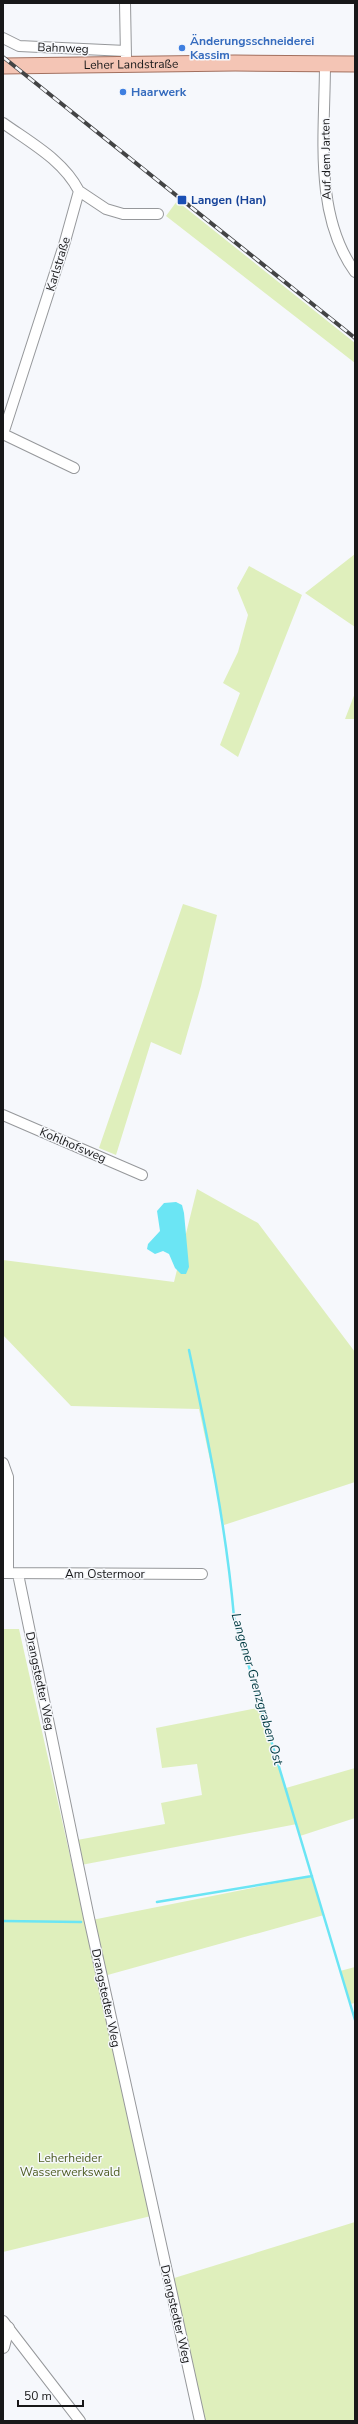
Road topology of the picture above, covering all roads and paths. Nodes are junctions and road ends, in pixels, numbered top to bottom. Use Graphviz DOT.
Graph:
graph roads {
  1 [pos="125,3"];
  2 [pos="3,38"];
  3 [pos="126,57"];
  4 [pos="325,63"];
  5 [pos="355,64"];
  6 [pos="3,66"];
  7 [pos="3,123"];
  8 [pos="78,191"];
  9 [pos="158,214"];
  10 [pos="355,272"];
  11 [pos="3,434"];
  12 [pos="74,468"];
  13 [pos="3,1115"];
  14 [pos="142,1175"];
  15 [pos="3,1463"];
  16 [pos="10,1573"];
  17 [pos="202,1574"];
  18 [pos="6,2324"];
  19 [pos="3,2347"];
  20 [pos="80,2421"];
  21 [pos="200,2421"];
  1 -- 3 [label="street"];
  2 -- 3 [label="street, Bahnweg"];
  3 -- 4 [label="main road, Leher Landstraße"];
  3 -- 6 [label="main road, Leher Landstraße"];
  4 -- 5 [label="main road, Leher Landstraße"];
  4 -- 10 [label="street, Auf dem Jarten"];
  7 -- 8 [label="street"];
  8 -- 9 [label="street"];
  8 -- 11 [label="street, Karlstraße"];
  11 -- 12 [label="street"];
  13 -- 14 [label="street, Kohlhofsweg"];
  15 -- 16 [label="street, Drangstedter Weg"];
  16 -- 17 [label="street, Am Ostermoor"];
  16 -- 21 [label="street, Drangstedter Weg"];
  18 -- 19 [label="street"];
  18 -- 20 [label="street"];
}
